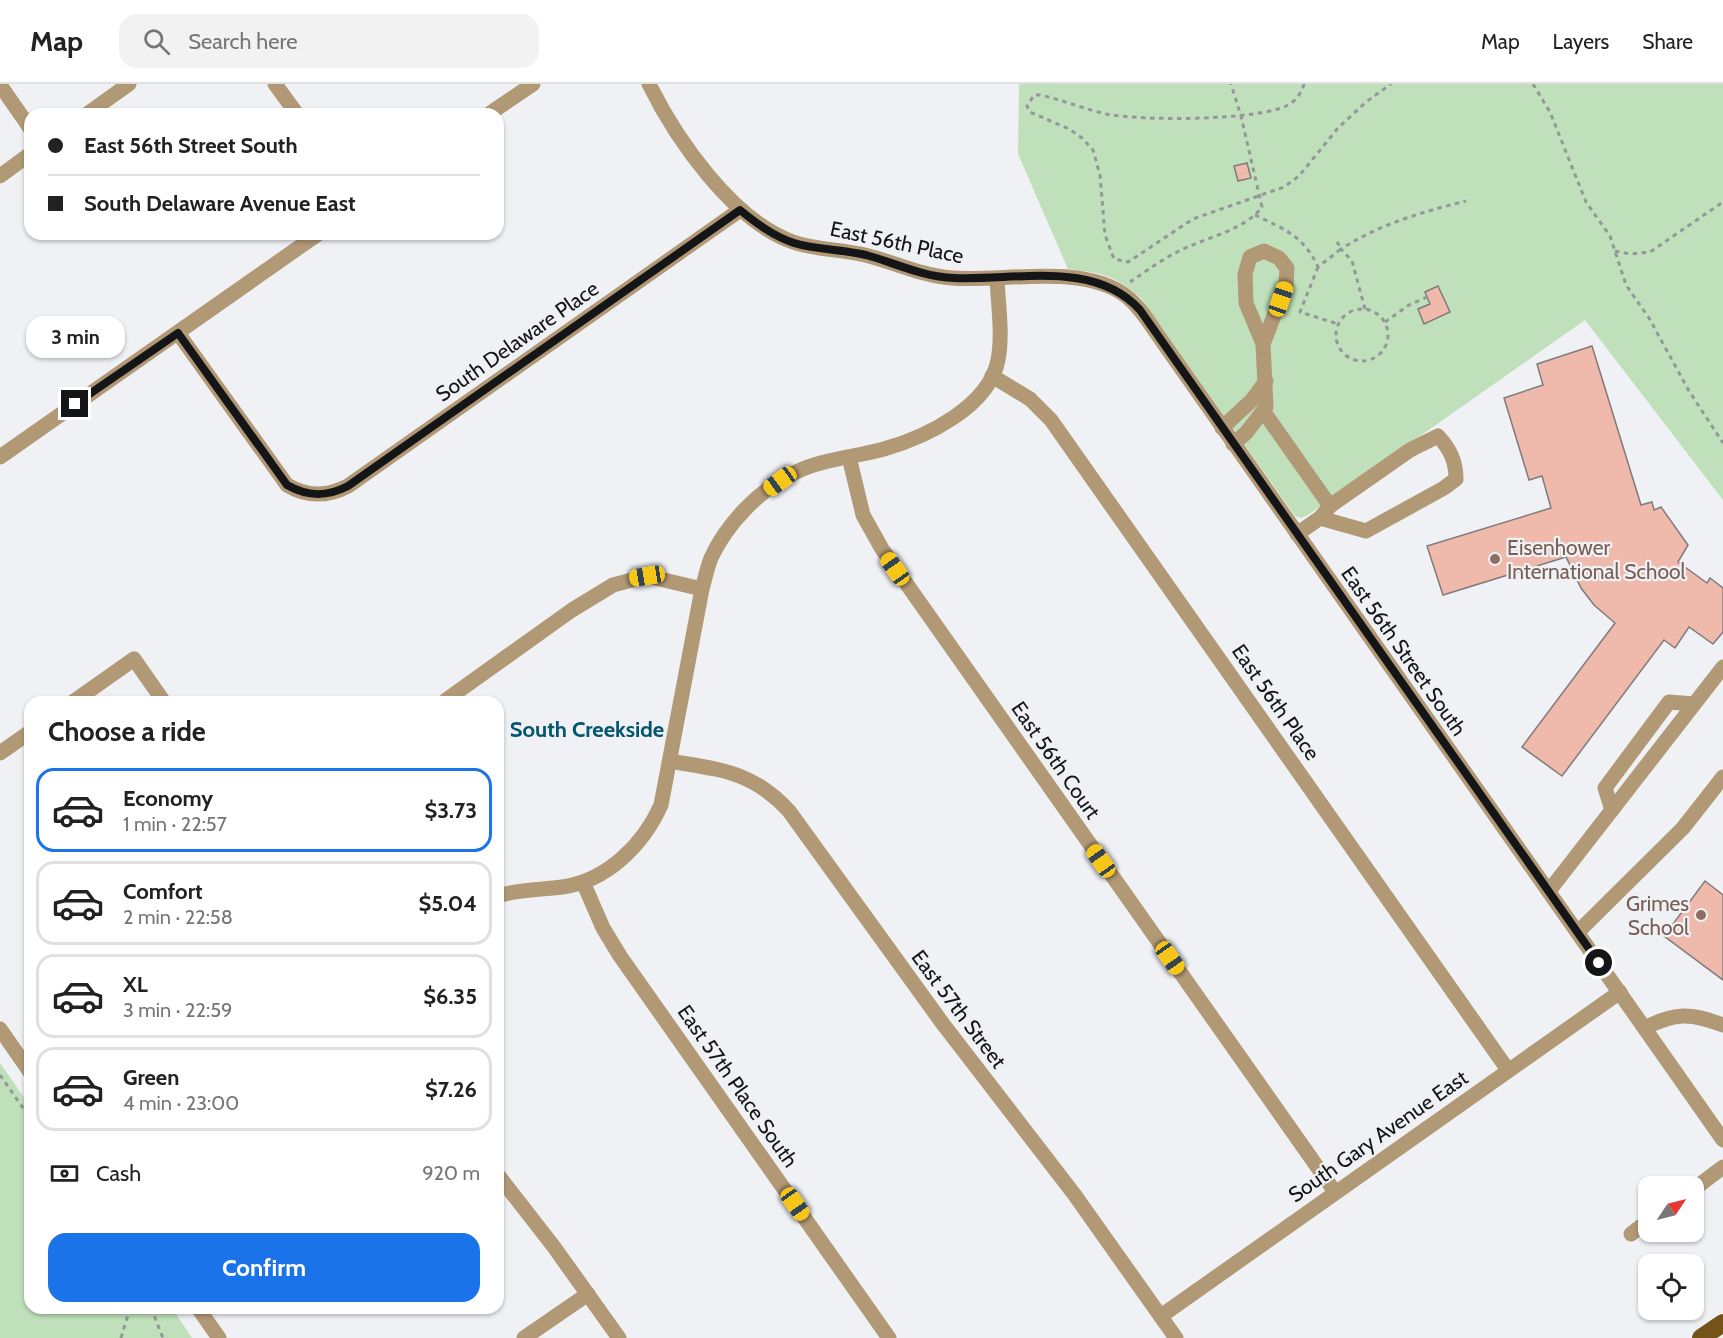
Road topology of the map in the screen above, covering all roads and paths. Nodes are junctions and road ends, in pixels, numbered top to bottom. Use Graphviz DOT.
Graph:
graph roads {
  1 [pos="129,84"];
  2 [pos="275,84"];
  3 [pos="533,84"];
  4 [pos="649,84"];
  5 [pos="1231,84"];
  6 [pos="1304,84"];
  7 [pos="1391,84"];
  8 [pos="1533,84"];
  9 [pos="0,85"];
  10 [pos="95,108"];
  11 [pos="293,108"];
  12 [pos="498,108"];
  13 [pos="1241,116"];
  14 [pos="24,119"];
  15 [pos="24,158"];
  16 [pos="0,176"];
  17 [pos="1260,193"];
  18 [pos="1466,201"];
  19 [pos="1723,202"];
  20 [pos="740,210"];
  21 [pos="1255,215"];
  22 [pos="1335,238"];
  23 [pos="310,240"];
  24 [pos="1341,249"];
  25 [pos="1614,251"];
  26 [pos="1318,267"];
  27 [pos="997,278"];
  28 [pos="1124,286"];
  29 [pos="1427,297"];
  30 [pos="1365,309"];
  31 [pos="1385,322"];
  32 [pos="1339,324"];
  33 [pos="178,333"];
  34 [pos="1263,344"];
  35 [pos="992,376"];
  36 [pos="1266,381"];
  37 [pos="1264,412"];
  38 [pos="1222,428"];
  39 [pos="1723,443"];
  40 [pos="1233,444"];
  41 [pos="0,457"];
  42 [pos="849,458"];
  43 [pos="1325,512"];
  44 [pos="1297,534"];
  45 [pos="702,589"];
  46 [pos="1723,667"];
  47 [pos="82,696"];
  48 [pos="160,696"];
  49 [pos="452,696"];
  50 [pos="1694,704"];
  51 [pos="24,736"];
  52 [pos="0,753"];
  53 [pos="670,761"];
  54 [pos="1723,777"];
  55 [pos="1612,810"];
  56 [pos="583,882"];
  57 [pos="1549,891"];
  58 [pos="504,895"];
  59 [pos="1578,932"];
  60 [pos="1620,992"];
  61 [pos="1723,1025"];
  62 [pos="1645,1028"];
  63 [pos="0,1029"];
  64 [pos="24,1053"];
  65 [pos="1508,1070"];
  66 [pos="0,1075"];
  67 [pos="24,1109"];
  68 [pos="1723,1140"];
  69 [pos="1723,1167"];
  70 [pos="1704,1181"];
  71 [pos="504,1183"];
  72 [pos="1335,1192"];
  73 [pos="1638,1229"];
  74 [pos="1631,1234"];
  75 [pos="588,1294"];
  76 [pos="128,1314"];
  77 [pos="153,1314"];
  78 [pos="202,1314"];
  79 [pos="1161,1316"];
  80 [pos="1723,1323"];
  81 [pos="121,1338"];
  82 [pos="163,1338"];
  83 [pos="219,1338"];
  84 [pos="524,1338"];
  85 [pos="619,1338"];
  86 [pos="889,1338"];
  87 [pos="1176,1338"];
  88 [pos="1701,1338"];
  1 -- 10 [label="street"];
  2 -- 11 [label="street"];
  3 -- 12 [label="street"];
  4 -- 20 [label="street, East 56th Place"];
  5 -- 13 [label="path"];
  6 -- 13 [label="path"];
  7 -- 17 [label="path"];
  8 -- 25 [label="path"];
  9 -- 14 [label="street"];
  13 -- 17 [label="path"];
  13 -- 17 [label="path"];
  15 -- 16 [label="street"];
  17 -- 21 [label="path"];
  18 -- 24 [label="path"];
  19 -- 25 [label="path"];
  20 -- 27 [label="street, East 56th Place"];
  20 -- 33 [label="street, South Delaware Place"];
  21 -- 26 [label="path"];
  21 -- 28 [label="path"];
  22 -- 24 [label="path"];
  23 -- 33 [label="street"];
  24 -- 26 [label="path"];
  24 -- 30 [label="path"];
  25 -- 39 [label="path"];
  26 -- 32 [label="path"];
  27 -- 35 [label="street"];
  27 -- 38 [label="street, East 56th Street South"];
  29 -- 31 [label="path"];
  30 -- 31 [label="path"];
  30 -- 32 [label="path"];
  31 -- 32 [label="path"];
  33 -- 41 [label="street"];
  34 -- 34 [label="street"];
  34 -- 36 [label="street"];
  35 -- 42 [label="street"];
  35 -- 65 [label="street, East 56th Place"];
  36 -- 37 [label="street"];
  36 -- 38 [label="street"];
  37 -- 40 [label="street"];
  37 -- 43 [label="street"];
  38 -- 40 [label="street, East 56th Street South"];
  40 -- 44 [label="street, East 56th Street South"];
  42 -- 45 [label="street"];
  42 -- 72 [label="street, East 56th Court"];
  43 -- 43 [label="street"];
  43 -- 44 [label="street"];
  44 -- 57 [label="street, East 56th Street South"];
  45 -- 49 [label="street"];
  45 -- 53 [label="street"];
  46 -- 50 [label="street"];
  47 -- 48 [label="street"];
  50 -- 55 [label="street"];
  50 -- 55 [label="street"];
  51 -- 52 [label="street"];
  53 -- 56 [label="street"];
  53 -- 79 [label="street, East 57th Street"];
  54 -- 59 [label="street"];
  55 -- 57 [label="street"];
  56 -- 58 [label="street"];
  56 -- 86 [label="street, East 57th Place South"];
  57 -- 59 [label="street, East 56th Street South"];
  59 -- 60 [label="street, East 56th Street South"];
  60 -- 62 [label="street, East 56th Street South"];
  60 -- 65 [label="street, South Gary Avenue East"];
  61 -- 62 [label="street"];
  62 -- 68 [label="street, East 56th Street South"];
  63 -- 64 [label="street"];
  65 -- 72 [label="street, South Gary Avenue East"];
  66 -- 67 [label="path"];
  69 -- 70 [label="street"];
  71 -- 75 [label="street"];
  72 -- 79 [label="street, South Gary Avenue East"];
  73 -- 74 [label="street"];
  75 -- 84 [label="street"];
  75 -- 85 [label="street"];
  76 -- 81 [label="path"];
  77 -- 82 [label="path"];
  78 -- 83 [label="street"];
  79 -- 87 [label="street, East 57th Street"];
  80 -- 88 [label="main road"];
}
